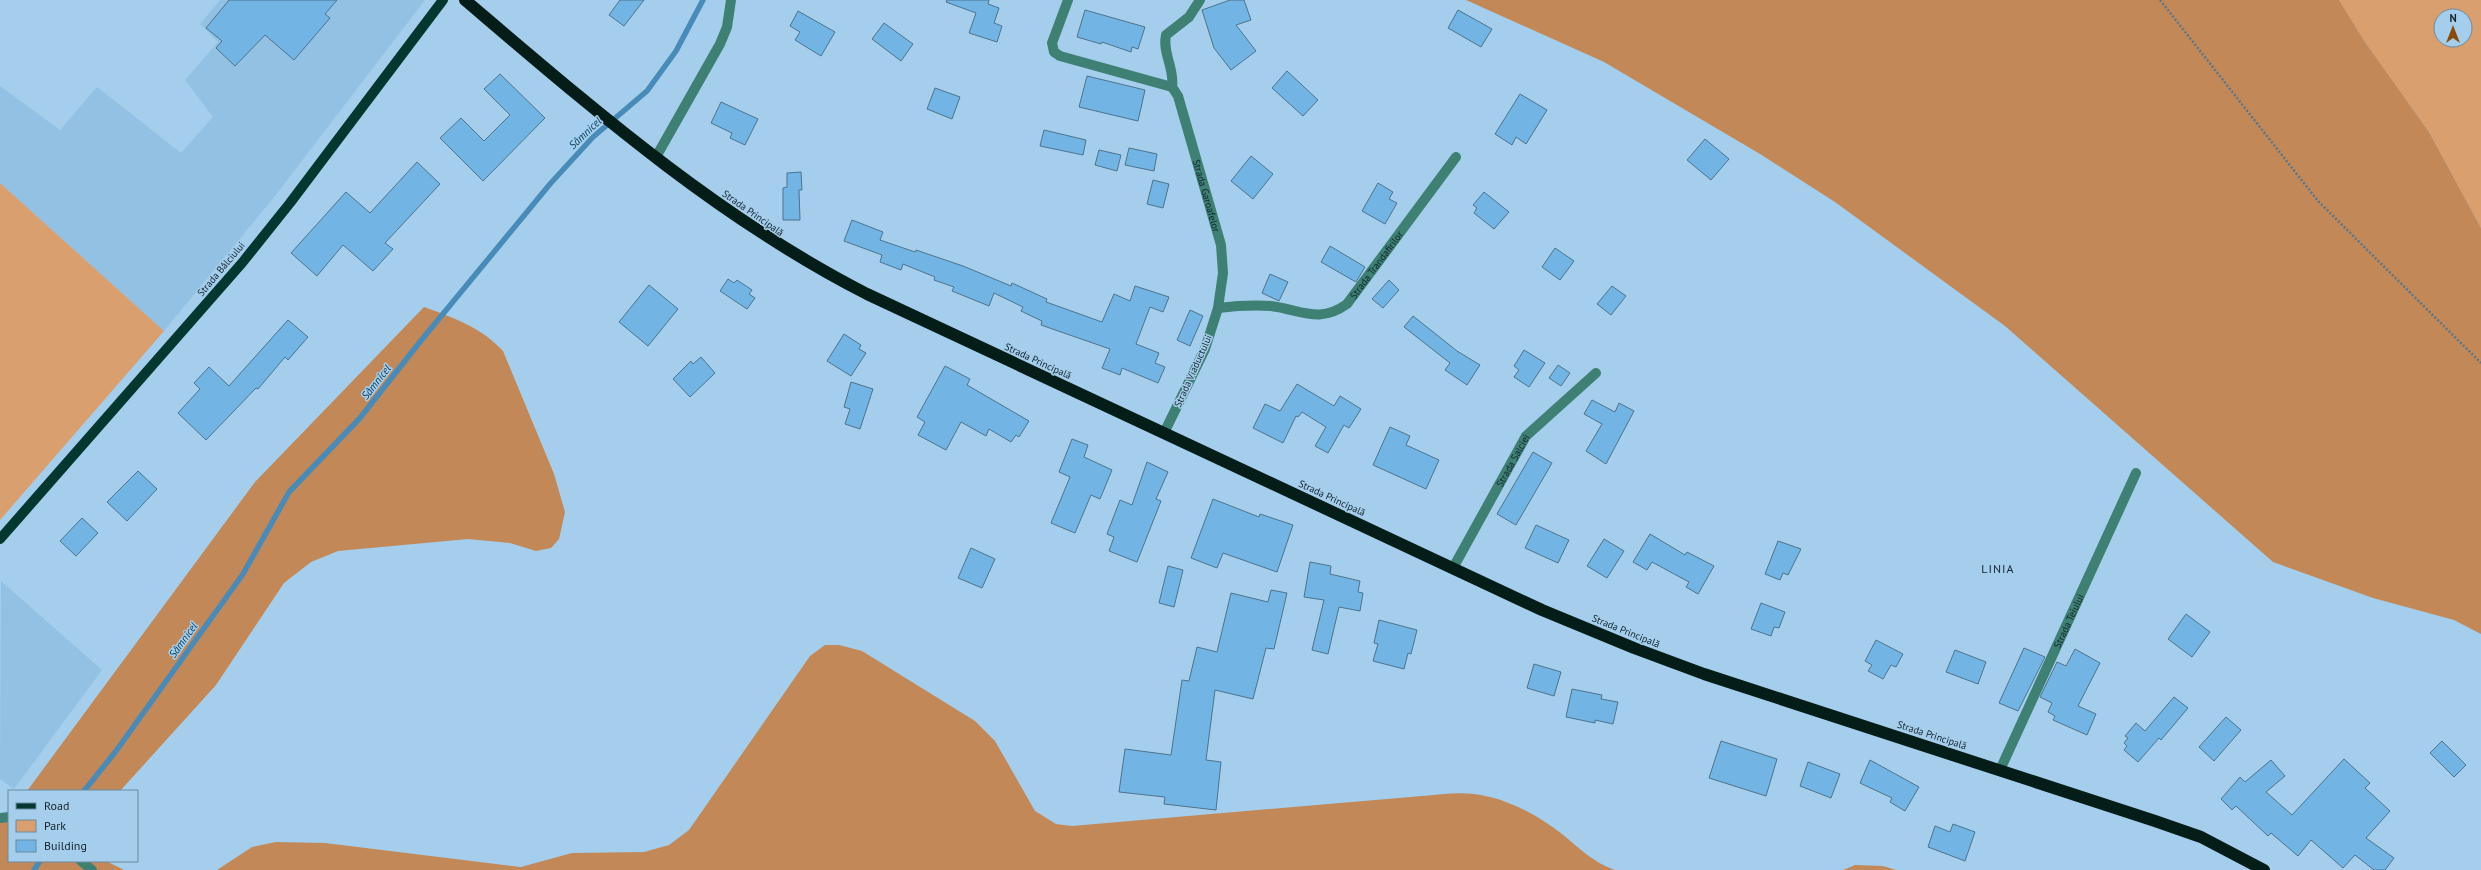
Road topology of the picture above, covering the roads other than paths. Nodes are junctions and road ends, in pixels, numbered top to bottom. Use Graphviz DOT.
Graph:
graph roads {
  1 [pos="443,0"];
  2 [pos="466,0"];
  3 [pos="731,0"];
  4 [pos="1068,0"];
  5 [pos="1200,0"];
  6 [pos="1172,87"];
  7 [pos="656,157"];
  8 [pos="1456,157"];
  9 [pos="1218,308"];
  10 [pos="1596,372"];
  11 [pos="1164,433"];
  12 [pos="2136,473"];
  13 [pos="0,539"];
  14 [pos="1453,568"];
  15 [pos="2000,770"];
  16 [pos="81,862"];
  17 [pos="92,870"];
  18 [pos="2264,870"];
  1 -- 13 [label="main road, Strada Bâlciului"];
  2 -- 7 [label="highway, Strada Principală"];
  3 -- 7 [label="street"];
  4 -- 6 [label="street"];
  5 -- 6 [label="street, Strada Garoafelor"];
  6 -- 9 [label="street, Strada Garoafelor"];
  7 -- 11 [label="highway, Strada Principală"];
  8 -- 9 [label="street, Strada Trandafirilor"];
  9 -- 11 [label="street, Strada Viaductului"];
  10 -- 14 [label="street, Strada Salciei"];
  11 -- 14 [label="highway, Strada Principală"];
  12 -- 15 [label="street, Strada Teiului"];
  14 -- 15 [label="highway, Strada Principală"];
  15 -- 18 [label="highway, Strada Principală"];
  16 -- 17 [label="street"];
}
